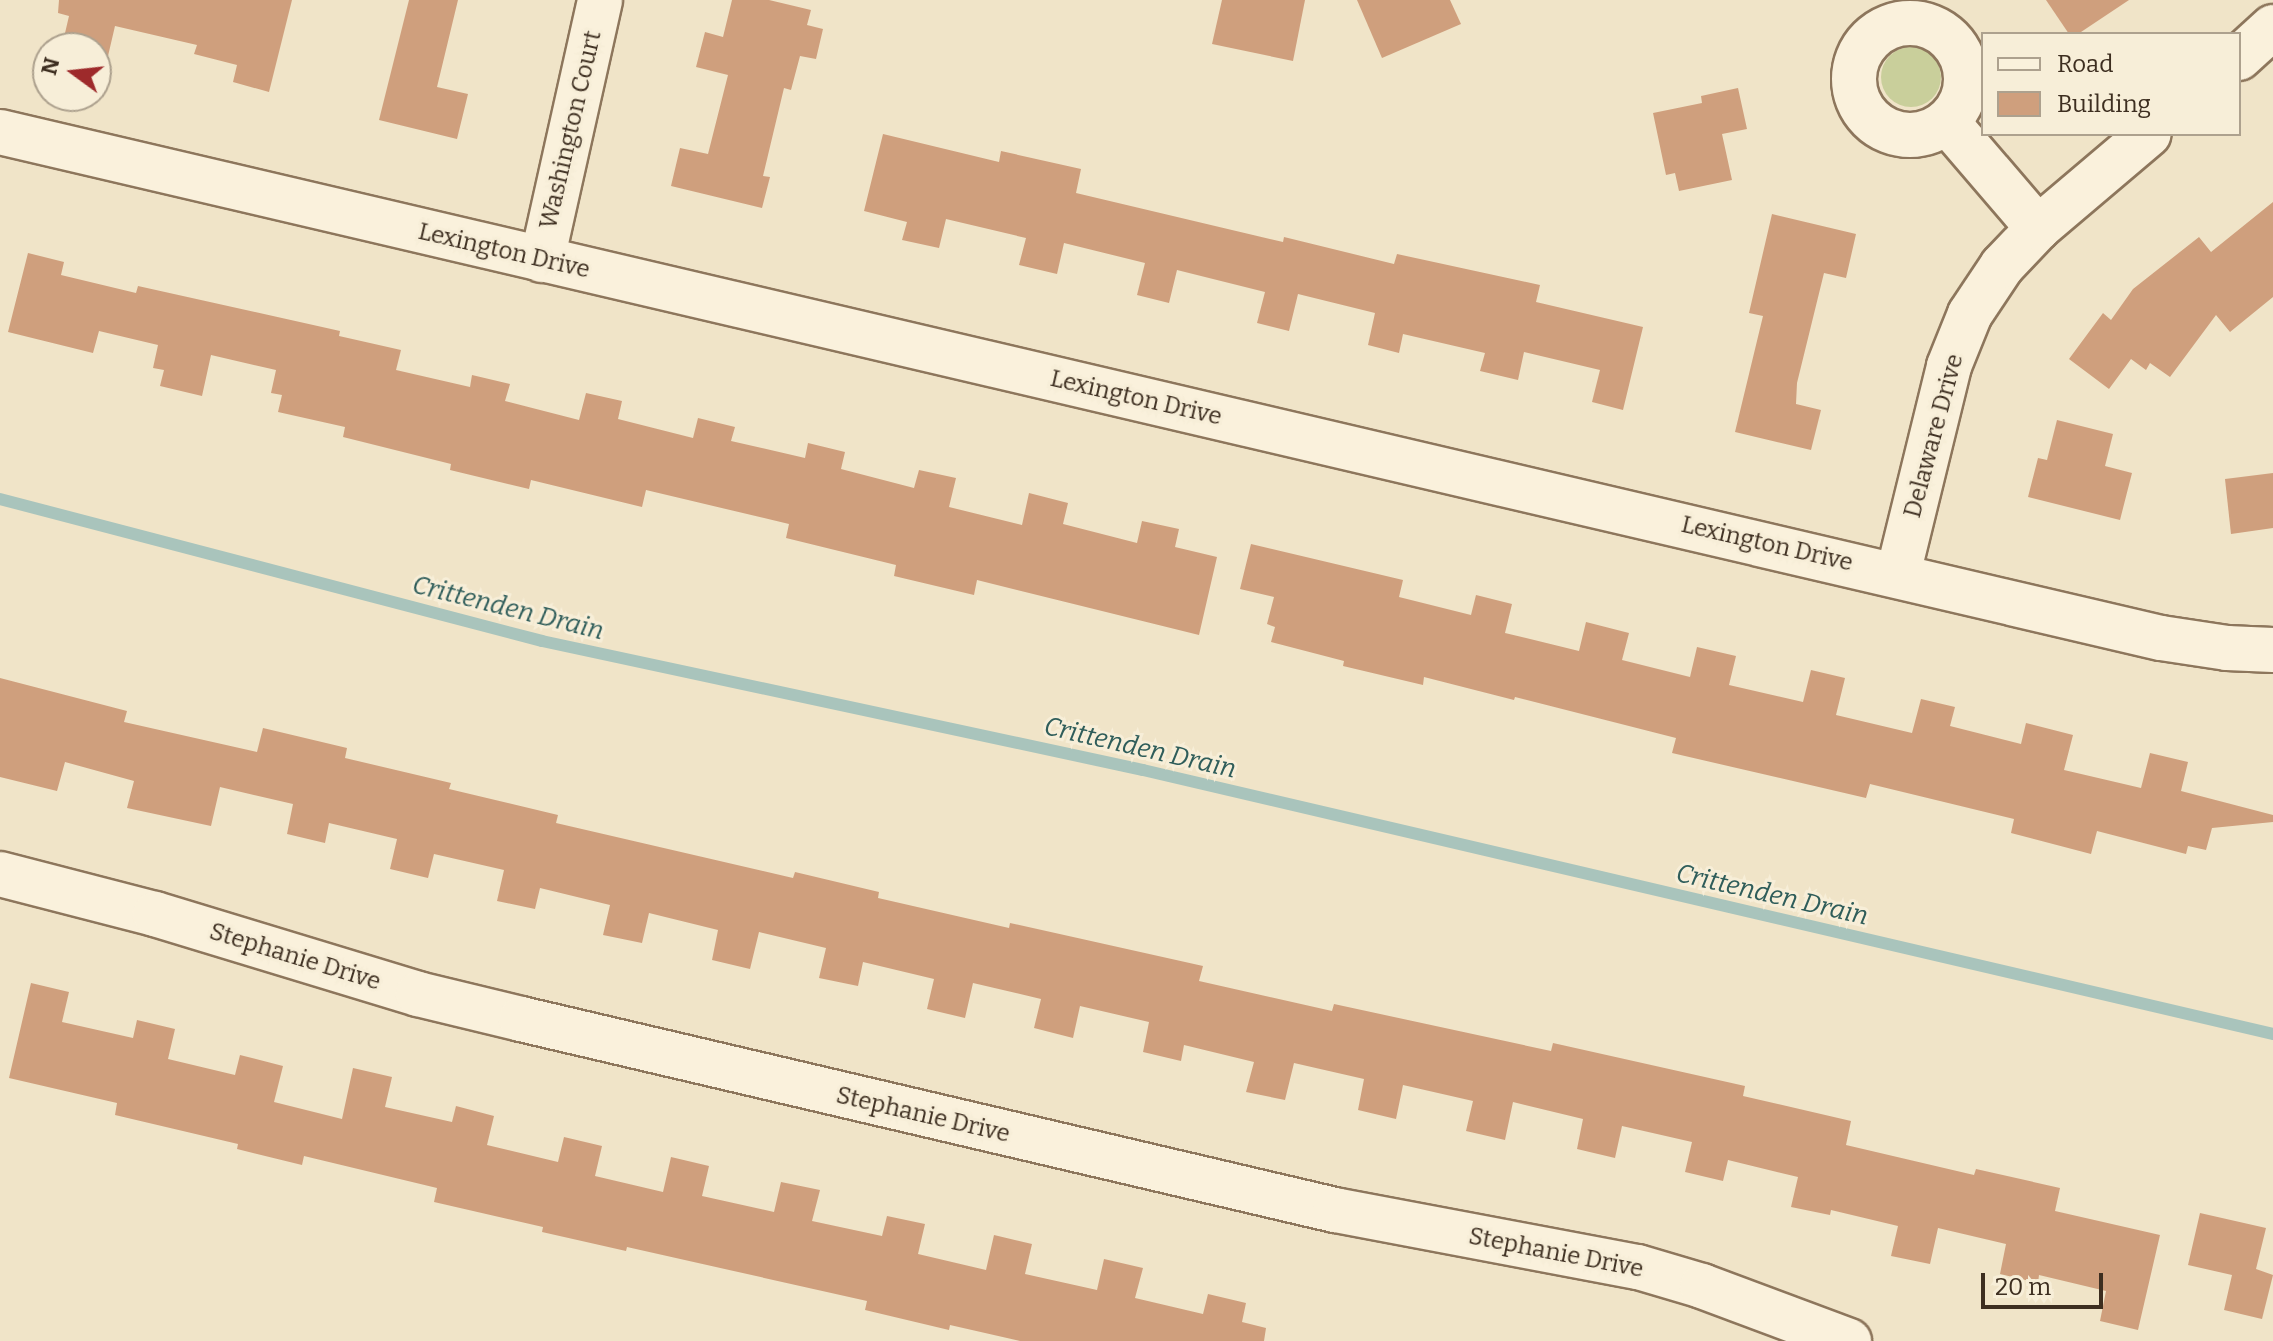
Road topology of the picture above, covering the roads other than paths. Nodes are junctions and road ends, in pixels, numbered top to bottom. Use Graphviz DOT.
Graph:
graph roads {
  1 [pos="600,0"];
  2 [pos="2273,27"];
  3 [pos="2241,56"];
  4 [pos="1947,122"];
  5 [pos="0,132"];
  6 [pos="2147,136"];
  7 [pos="2038,228"];
  8 [pos="542,260"];
  9 [pos="1898,574"];
  10 [pos="2273,650"];
  11 [pos="0,874"];
  12 [pos="1849,1341"];
  1 -- 8 [label="street, Washington Court"];
  2 -- 3 [label="street"];
  4 -- 7 [label="street"];
  5 -- 8 [label="street, Lexington Drive"];
  6 -- 7 [label="street, Delaware Drive"];
  7 -- 9 [label="street, Delaware Drive"];
  8 -- 9 [label="street, Lexington Drive"];
  9 -- 10 [label="street, Lexington Drive"];
  11 -- 12 [label="street, Stephanie Drive"];
}
